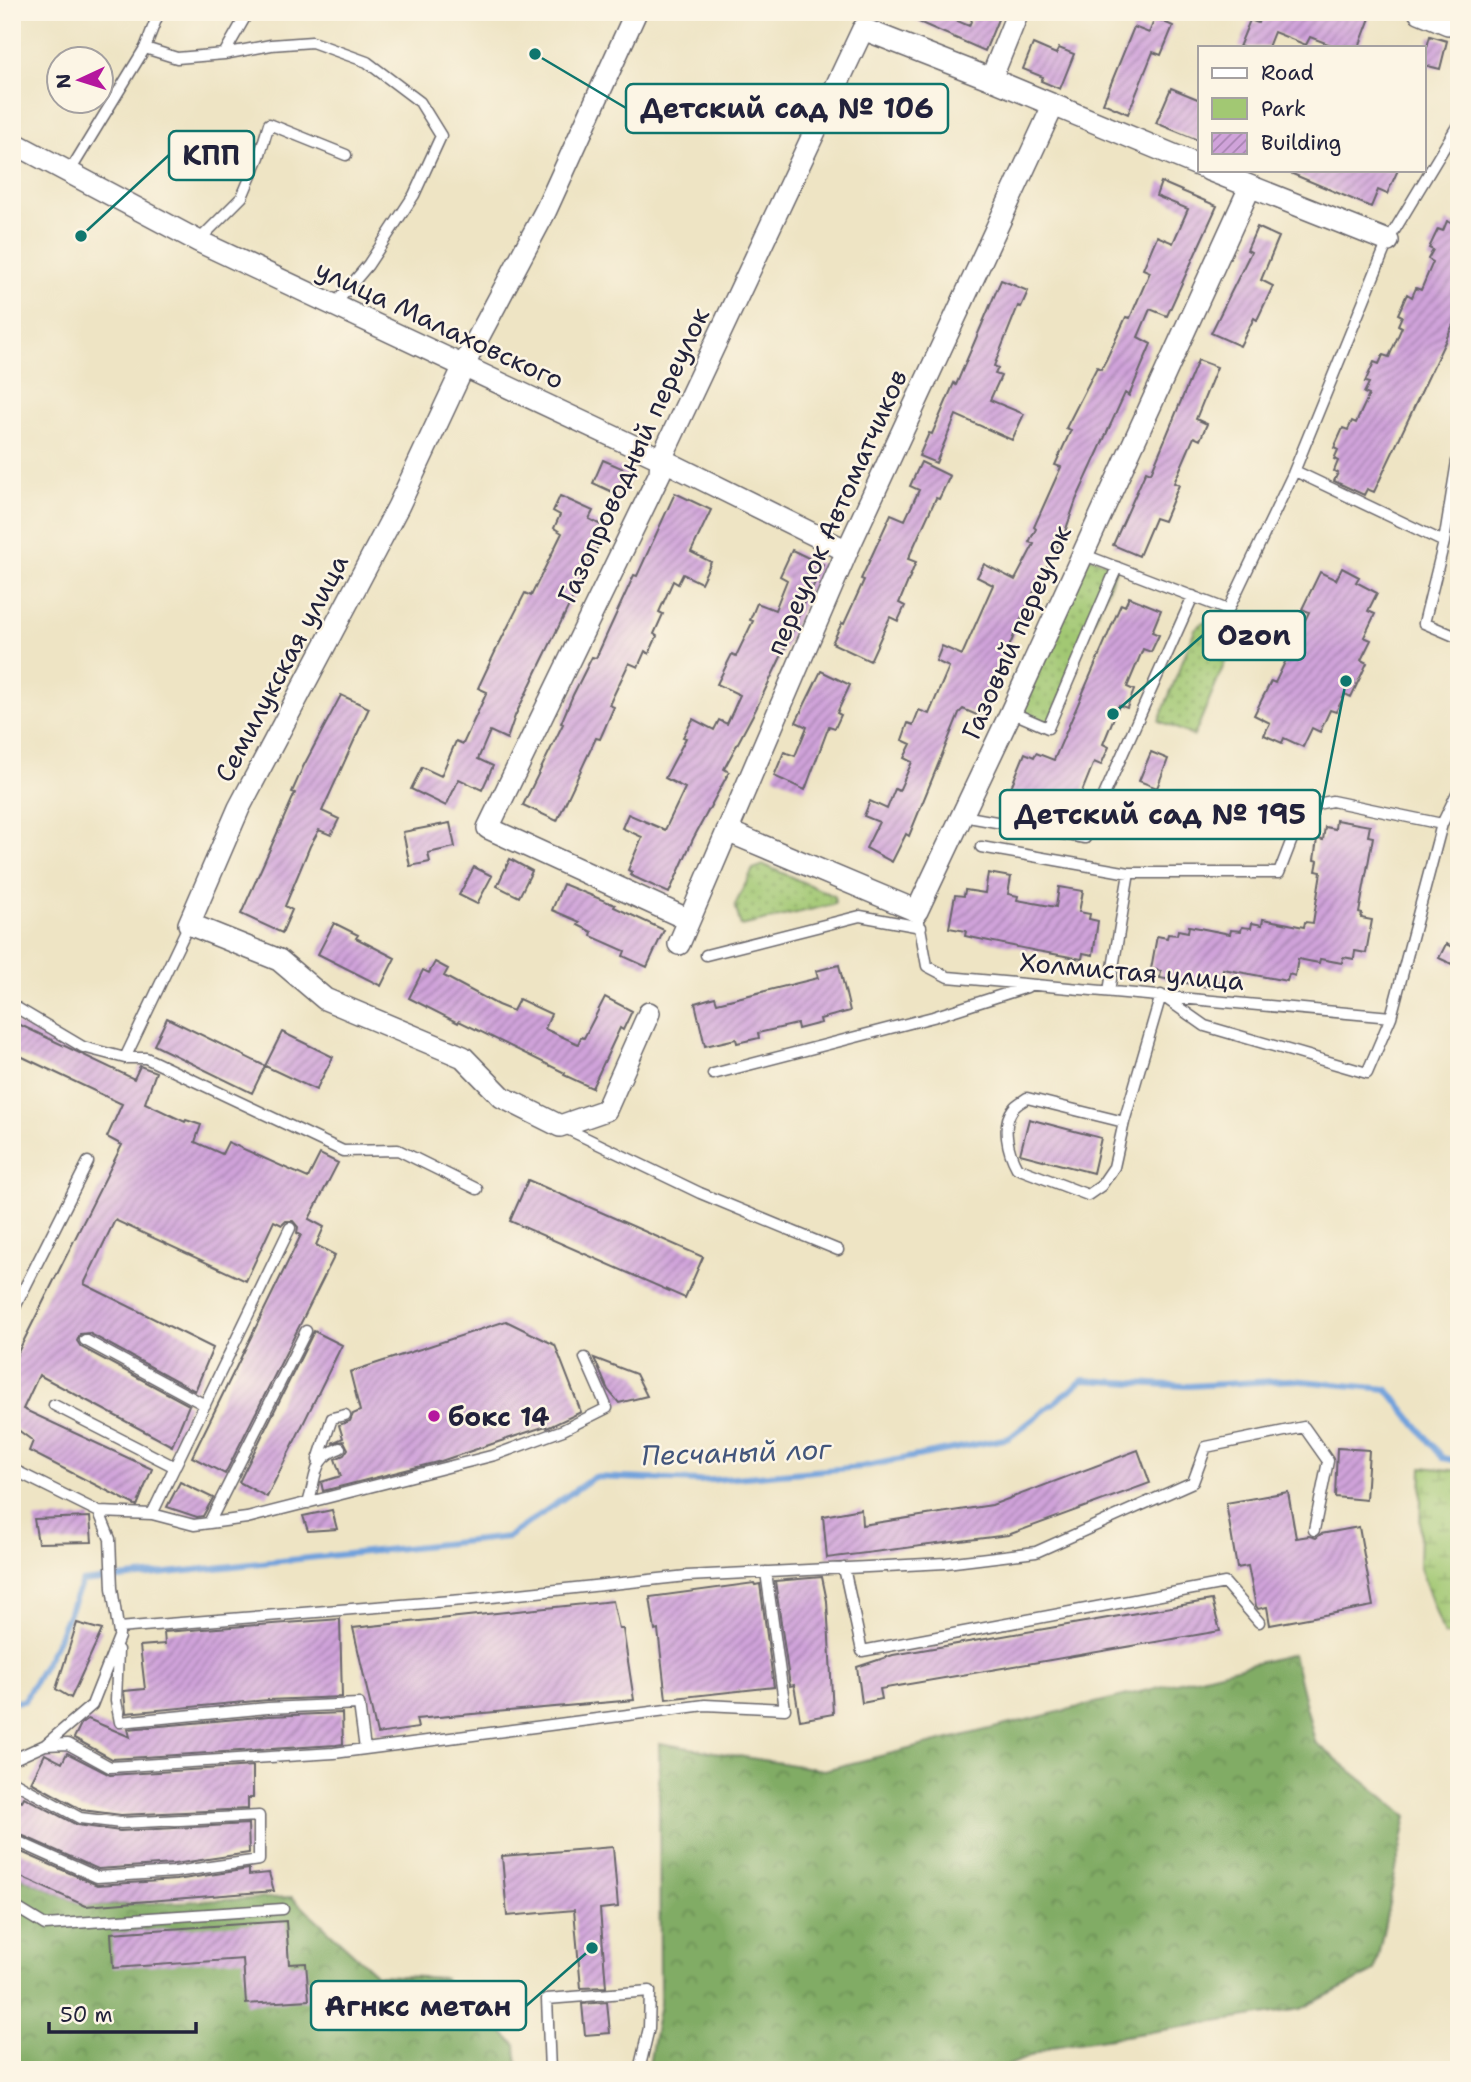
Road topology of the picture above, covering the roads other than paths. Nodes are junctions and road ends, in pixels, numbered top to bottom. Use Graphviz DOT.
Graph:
graph roads {
  1 [pos="159,12"];
  2 [pos="248,12"];
  3 [pos="636,12"];
  4 [pos="1018,12"];
  5 [pos="1419,12"];
  6 [pos="1453,22"];
  7 [pos="145,48"];
  8 [pos="224,54"];
  9 [pos="991,79"];
  10 [pos="1054,106"];
  11 [pos="1459,123"];
  12 [pos="12,142"];
  13 [pos="346,155"];
  14 [pos="1198,165"];
  15 [pos="70,171"];
  16 [pos="1214,172"];
  17 [pos="1250,187"];
  18 [pos="198,241"];
  19 [pos="1388,241"];
  20 [pos="335,304"];
  21 [pos="465,366"];
  22 [pos="1459,449"];
  23 [pos="661,459"];
  24 [pos="1295,471"];
  25 [pos="1444,542"];
  26 [pos="847,551"];
  27 [pos="1082,554"];
  28 [pos="1117,567"];
  29 [pos="1193,596"];
  30 [pos="1459,638"];
  31 [pos="1011,712"];
  32 [pos="1459,789"];
  33 [pos="962,816"];
  34 [pos="1441,824"];
  35 [pos="727,831"];
  36 [pos="981,847"];
  37 [pos="1129,873"];
  38 [pos="919,919"];
  39 [pos="689,920"];
  40 [pos="189,924"];
  41 [pos="679,944"];
  42 [pos="706,955"];
  43 [pos="1033,985"];
  44 [pos="1109,991"];
  45 [pos="1161,995"];
  46 [pos="12,1005"];
  47 [pos="649,1013"];
  48 [pos="1391,1017"];
  49 [pos="125,1058"];
  50 [pos="713,1074"];
  51 [pos="1124,1122"];
  52 [pos="560,1126"];
  53 [pos="88,1162"];
  54 [pos="477,1189"];
  55 [pos="290,1228"];
  56 [pos="838,1250"];
  57 [pos="12,1314"];
  58 [pos="306,1331"];
  59 [pos="85,1340"];
  60 [pos="585,1358"];
  61 [pos="54,1405"];
  62 [pos="205,1405"];
  63 [pos="345,1415"];
  64 [pos="340,1448"];
  65 [pos="316,1466"];
  66 [pos="175,1467"];
  67 [pos="12,1469"];
  68 [pos="308,1503"];
  69 [pos="99,1512"];
  70 [pos="152,1514"];
  71 [pos="209,1523"];
  72 [pos="1314,1530"];
  73 [pos="844,1568"];
  74 [pos="766,1572"];
  75 [pos="1259,1622"];
  76 [pos="118,1632"];
  77 [pos="45,1745"];
  78 [pos="365,1749"];
  79 [pos="12,1760"];
  80 [pos="12,1781"];
  81 [pos="12,1839"];
  82 [pos="12,1905"];
  83 [pos="283,1909"];
  84 [pos="550,2070"];
  85 [pos="639,2070"];
  1 -- 7 [label="lane"];
  2 -- 8 [label="lane"];
  3 -- 21 [label="street, Семилукская улица"];
  4 -- 9 [label="street"];
  5 -- 6 [label="street"];
  7 -- 8 [label="lane"];
  7 -- 15 [label="lane"];
  8 -- 20 [label="lane"];
  9 -- 10 [label="street"];
  9 -- 23 [label="street, Газопроводный переулок"];
  10 -- 14 [label="street"];
  10 -- 26 [label="street, переулок Автоматчиков"];
  11 -- 19 [label="lane"];
  12 -- 15 [label="street, улица Малаховского"];
  13 -- 18 [label="lane"];
  15 -- 18 [label="street, улица Малаховского"];
  16 -- 17 [label="street"];
  17 -- 19 [label="street"];
  17 -- 27 [label="street, Газовый переулок"];
  18 -- 20 [label="street, улица Малаховского"];
  19 -- 24 [label="lane"];
  20 -- 21 [label="street, улица Малаховского"];
  21 -- 23 [label="street, улица Малаховского"];
  21 -- 40 [label="street, Семилукская улица"];
  22 -- 25 [label="lane"];
  23 -- 26 [label="street, улица Малаховского"];
  23 -- 39 [label="street, Газопроводный переулок"];
  24 -- 25 [label="lane"];
  24 -- 29 [label="lane"];
  25 -- 30 [label="lane"];
  26 -- 35 [label="street, переулок Автоматчиков"];
  27 -- 28 [label="lane"];
  27 -- 31 [label="street, Газовый переулок"];
  28 -- 29 [label="lane"];
  28 -- 31 [label="lane"];
  29 -- 33 [label="lane"];
  31 -- 33 [label="street, Газовый переулок"];
  32 -- 34 [label="lane"];
  33 -- 38 [label="street, Газовый переулок"];
  34 -- 37 [label="lane"];
  34 -- 48 [label="lane"];
  35 -- 38 [label="street"];
  35 -- 39 [label="street, переулок Автоматчиков"];
  36 -- 37 [label="lane"];
  37 -- 44 [label="lane"];
  38 -- 42 [label="lane"];
  38 -- 43 [label="lane, Холмистая улица"];
  39 -- 41 [label="street, переулок Автоматчиков"];
  40 -- 49 [label="lane"];
  40 -- 52 [label="street"];
  43 -- 44 [label="lane, Холмистая улица"];
  43 -- 50 [label="lane"];
  44 -- 45 [label="lane, Холмистая улица"];
  45 -- 48 [label="lane, Холмистая улица"];
  45 -- 48 [label="lane"];
  45 -- 51 [label="lane"];
  46 -- 49 [label="lane"];
  47 -- 52 [label="street"];
  49 -- 54 [label="lane"];
  51 -- 51 [label="lane"];
  52 -- 56 [label="lane"];
  53 -- 57 [label="lane"];
  55 -- 62 [label="lane"];
  58 -- 71 [label="lane"];
  59 -- 62 [label="lane"];
  60 -- 68 [label="lane"];
  61 -- 66 [label="lane"];
  62 -- 66 [label="lane"];
  63 -- 65 [label="lane"];
  64 -- 65 [label="lane"];
  65 -- 68 [label="lane"];
  66 -- 70 [label="lane"];
  67 -- 69 [label="lane"];
  68 -- 71 [label="lane"];
  69 -- 70 [label="lane"];
  69 -- 76 [label="lane"];
  70 -- 71 [label="lane"];
  72 -- 73 [label="lane"];
  73 -- 74 [label="lane"];
  73 -- 75 [label="lane"];
  74 -- 76 [label="lane"];
  74 -- 78 [label="lane"];
  76 -- 77 [label="lane"];
  76 -- 78 [label="lane"];
  77 -- 78 [label="lane"];
  77 -- 79 [label="lane"];
  80 -- 81 [label="lane"];
  82 -- 83 [label="lane"];
  84 -- 85 [label="lane"];
}
